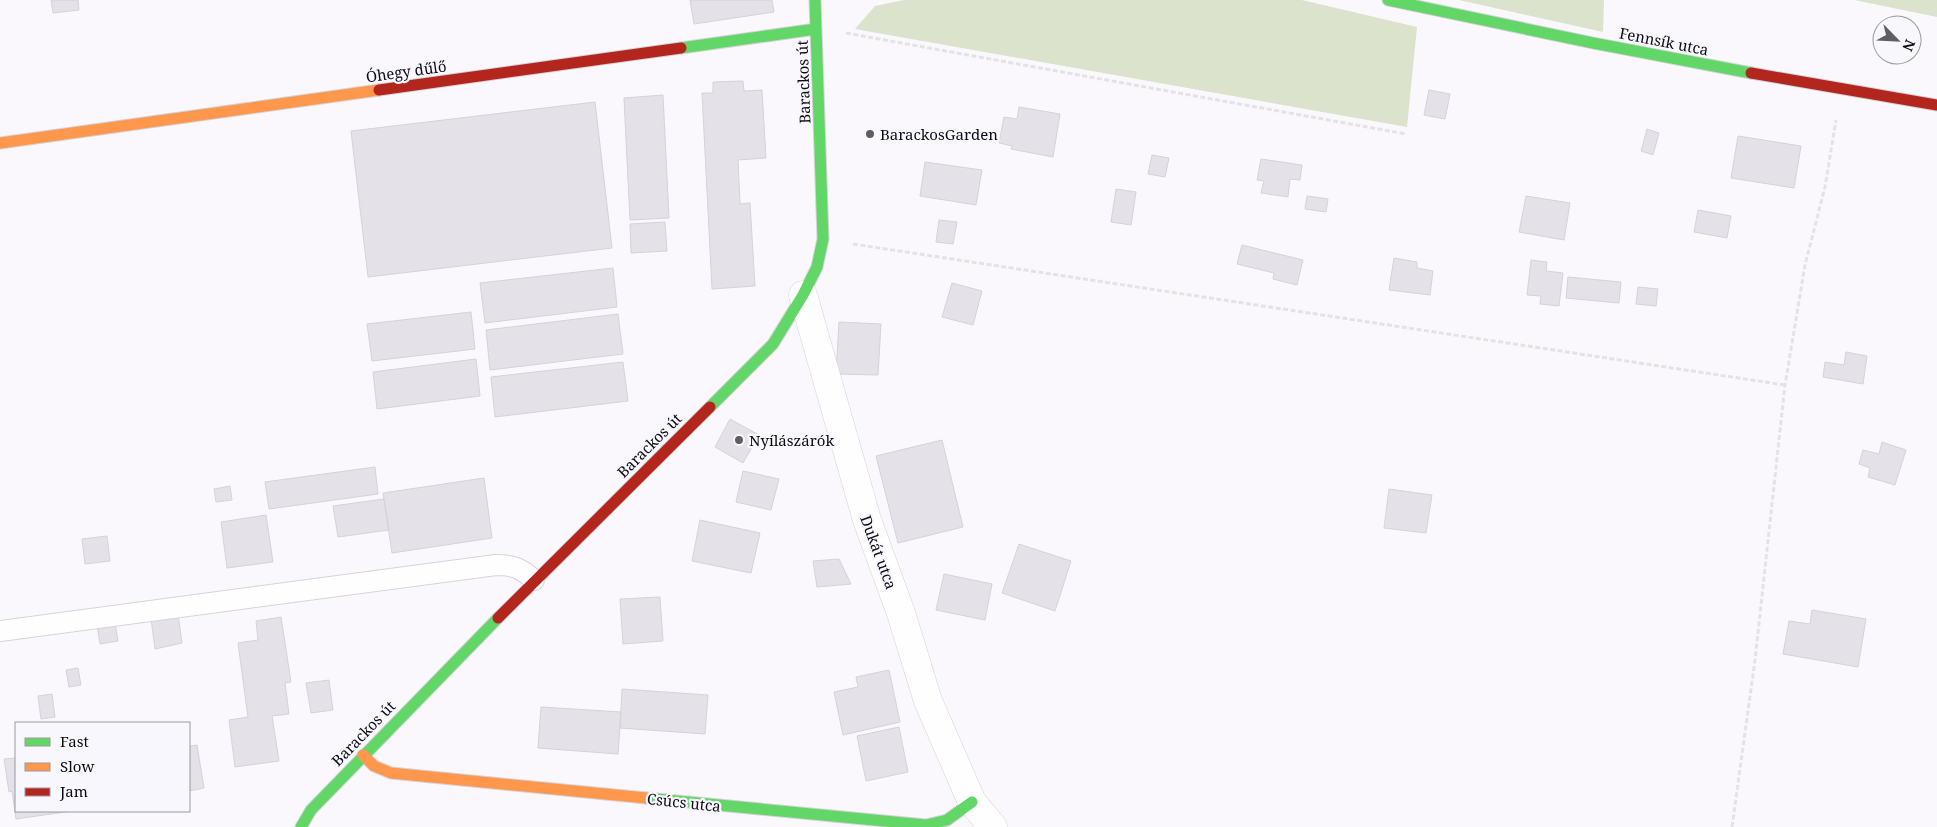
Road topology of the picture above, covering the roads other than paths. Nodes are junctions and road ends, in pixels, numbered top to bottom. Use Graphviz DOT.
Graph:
graph roads {
  1 [pos="815,0"];
  2 [pos="1388,0"];
  3 [pos="816,28"];
  4 [pos="1937,104"];
  5 [pos="0,143"];
  6 [pos="804,295"];
  7 [pos="534,580"];
  8 [pos="0,631"];
  9 [pos="363,755"];
  10 [pos="972,802"];
  11 [pos="301,827"];
  12 [pos="993,827"];
  1 -- 3 [label="street, Barackos út"];
  2 -- 4 [label="street, Fennsík utca"];
  3 -- 5 [label="street, Óhegy dűlő"];
  3 -- 6 [label="street, Barackos út"];
  6 -- 7 [label="street, Barackos út"];
  6 -- 10 [label="street, Dukát utca"];
  7 -- 8 [label="lane"];
  7 -- 9 [label="street, Barackos út"];
  9 -- 10 [label="street, Csúcs utca"];
  9 -- 11 [label="street, Barackos út"];
  10 -- 12 [label="street"];
}
